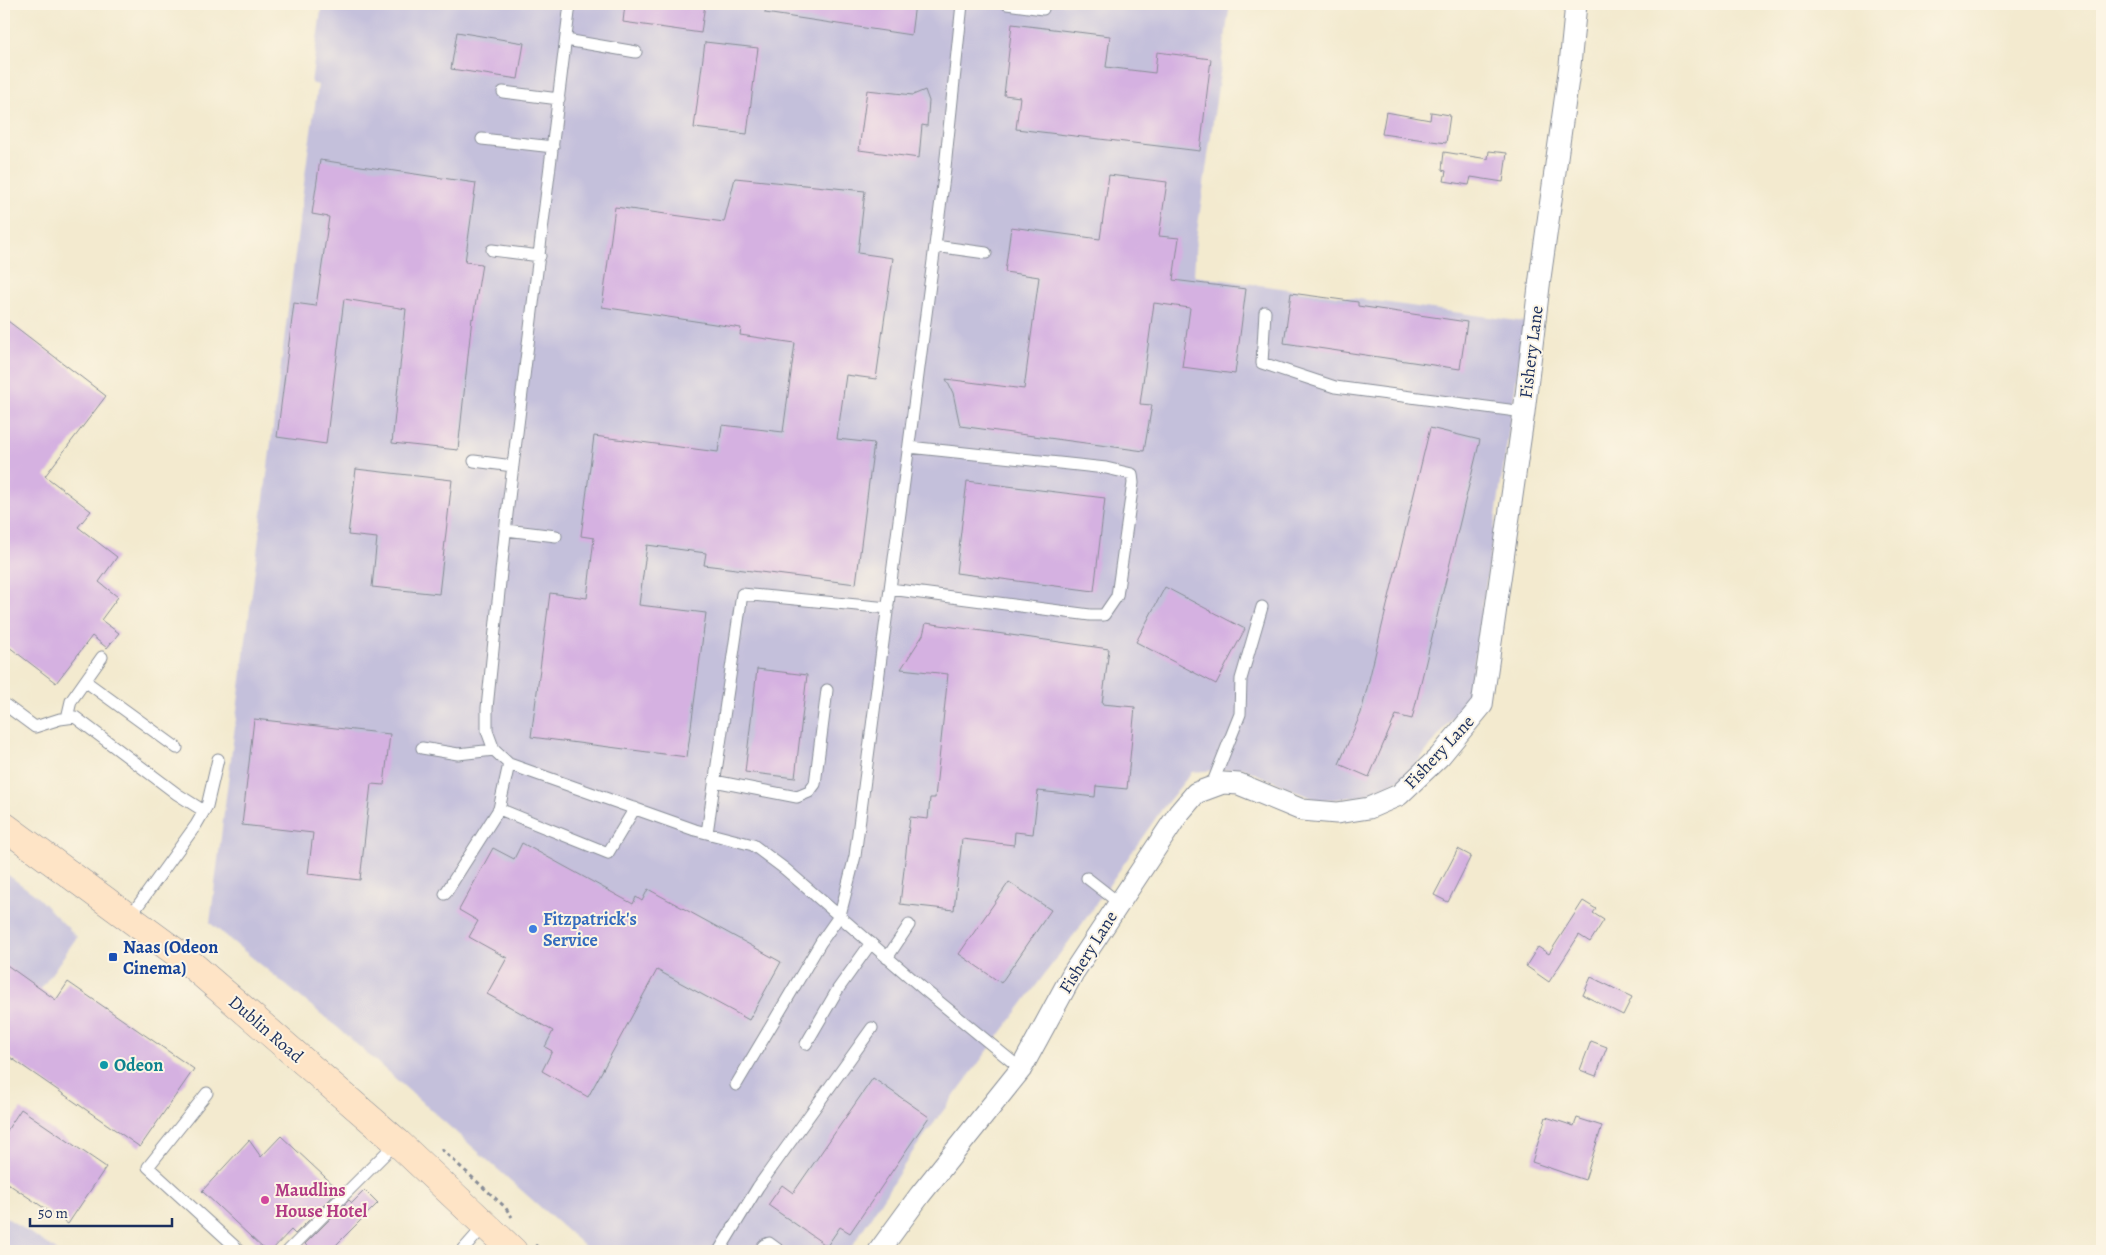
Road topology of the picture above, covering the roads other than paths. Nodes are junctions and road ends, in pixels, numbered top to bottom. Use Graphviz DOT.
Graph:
graph roads {
  1 [pos="570,4"];
  2 [pos="962,4"];
  3 [pos="1007,4"];
  4 [pos="1576,4"];
  5 [pos="1042,9"];
  6 [pos="566,40"];
  7 [pos="636,52"];
  8 [pos="503,92"];
  9 [pos="559,100"];
  10 [pos="482,139"];
  11 [pos="553,147"];
  12 [pos="935,246"];
  13 [pos="492,250"];
  14 [pos="986,253"];
  15 [pos="540,256"];
  16 [pos="1266,312"];
  17 [pos="1524,412"];
  18 [pos="909,446"];
  19 [pos="474,462"];
  20 [pos="513,466"];
  21 [pos="506,530"];
  22 [pos="556,536"];
  23 [pos="890,589"];
  24 [pos="1262,607"];
  25 [pos="888,608"];
  26 [pos="102,658"];
  27 [pos="86,681"];
  28 [pos="827,690"];
  29 [pos="4,704"];
  30 [pos="67,718"];
  31 [pos="177,748"];
  32 [pos="422,748"];
  33 [pos="494,750"];
  34 [pos="218,759"];
  35 [pos="509,764"];
  36 [pos="714,781"];
  37 [pos="1212,787"];
  38 [pos="635,808"];
  39 [pos="498,809"];
  40 [pos="204,811"];
  41 [pos="4,826"];
  42 [pos="707,833"];
  43 [pos="1087,878"];
  44 [pos="445,894"];
  45 [pos="1119,904"];
  46 [pos="840,915"];
  47 [pos="129,918"];
  48 [pos="909,925"];
  49 [pos="871,943"];
  50 [pos="888,958"];
  51 [pos="872,1028"];
  52 [pos="806,1044"];
  53 [pos="1021,1069"];
  54 [pos="736,1086"];
  55 [pos="207,1093"];
  56 [pos="397,1142"];
  57 [pos="485,1225"];
  58 [pos="240,1251"];
  59 [pos="288,1251"];
  60 [pos="462,1251"];
  61 [pos="513,1251"];
  62 [pos="718,1251"];
  63 [pos="759,1251"];
  64 [pos="780,1251"];
  65 [pos="879,1251"];
  1 -- 6 [label="lane"];
  2 -- 12 [label="lane"];
  3 -- 5 [label="lane"];
  4 -- 17 [label="street, Fishery Lane"];
  6 -- 7 [label="lane"];
  6 -- 9 [label="lane"];
  8 -- 9 [label="lane"];
  9 -- 11 [label="lane"];
  10 -- 11 [label="lane"];
  11 -- 15 [label="lane"];
  12 -- 14 [label="lane"];
  12 -- 18 [label="lane"];
  13 -- 15 [label="lane"];
  15 -- 20 [label="lane"];
  16 -- 17 [label="lane"];
  17 -- 37 [label="street, Fishery Lane"];
  18 -- 23 [label="lane"];
  18 -- 23 [label="lane"];
  19 -- 20 [label="lane"];
  20 -- 21 [label="lane"];
  21 -- 22 [label="lane"];
  21 -- 33 [label="lane"];
  23 -- 25 [label="lane"];
  24 -- 37 [label="lane"];
  25 -- 36 [label="lane"];
  25 -- 46 [label="lane"];
  26 -- 27 [label="lane"];
  27 -- 30 [label="lane"];
  27 -- 31 [label="lane"];
  28 -- 36 [label="lane"];
  29 -- 30 [label="lane"];
  30 -- 40 [label="lane"];
  32 -- 33 [label="lane"];
  33 -- 35 [label="lane"];
  34 -- 40 [label="lane"];
  35 -- 38 [label="lane"];
  35 -- 39 [label="lane"];
  36 -- 42 [label="lane"];
  37 -- 45 [label="street, Fishery Lane"];
  38 -- 39 [label="lane"];
  38 -- 42 [label="lane"];
  39 -- 44 [label="lane"];
  40 -- 47 [label="lane"];
  41 -- 47 [label="main road, Dublin Road"];
  42 -- 46 [label="lane"];
  43 -- 45 [label="lane"];
  45 -- 53 [label="street, Fishery Lane"];
  46 -- 49 [label="lane"];
  46 -- 54 [label="lane"];
  47 -- 56 [label="main road, Dublin Road"];
  48 -- 50 [label="lane"];
  49 -- 50 [label="lane"];
  49 -- 52 [label="lane"];
  50 -- 53 [label="lane"];
  51 -- 62 [label="lane"];
  53 -- 65 [label="street, Fishery Lane"];
  55 -- 58 [label="lane"];
  56 -- 57 [label="main road, Dublin Road"];
  56 -- 59 [label="lane"];
  57 -- 60 [label="lane"];
  57 -- 61 [label="main road, Dublin Road"];
  63 -- 64 [label="lane"];
}
